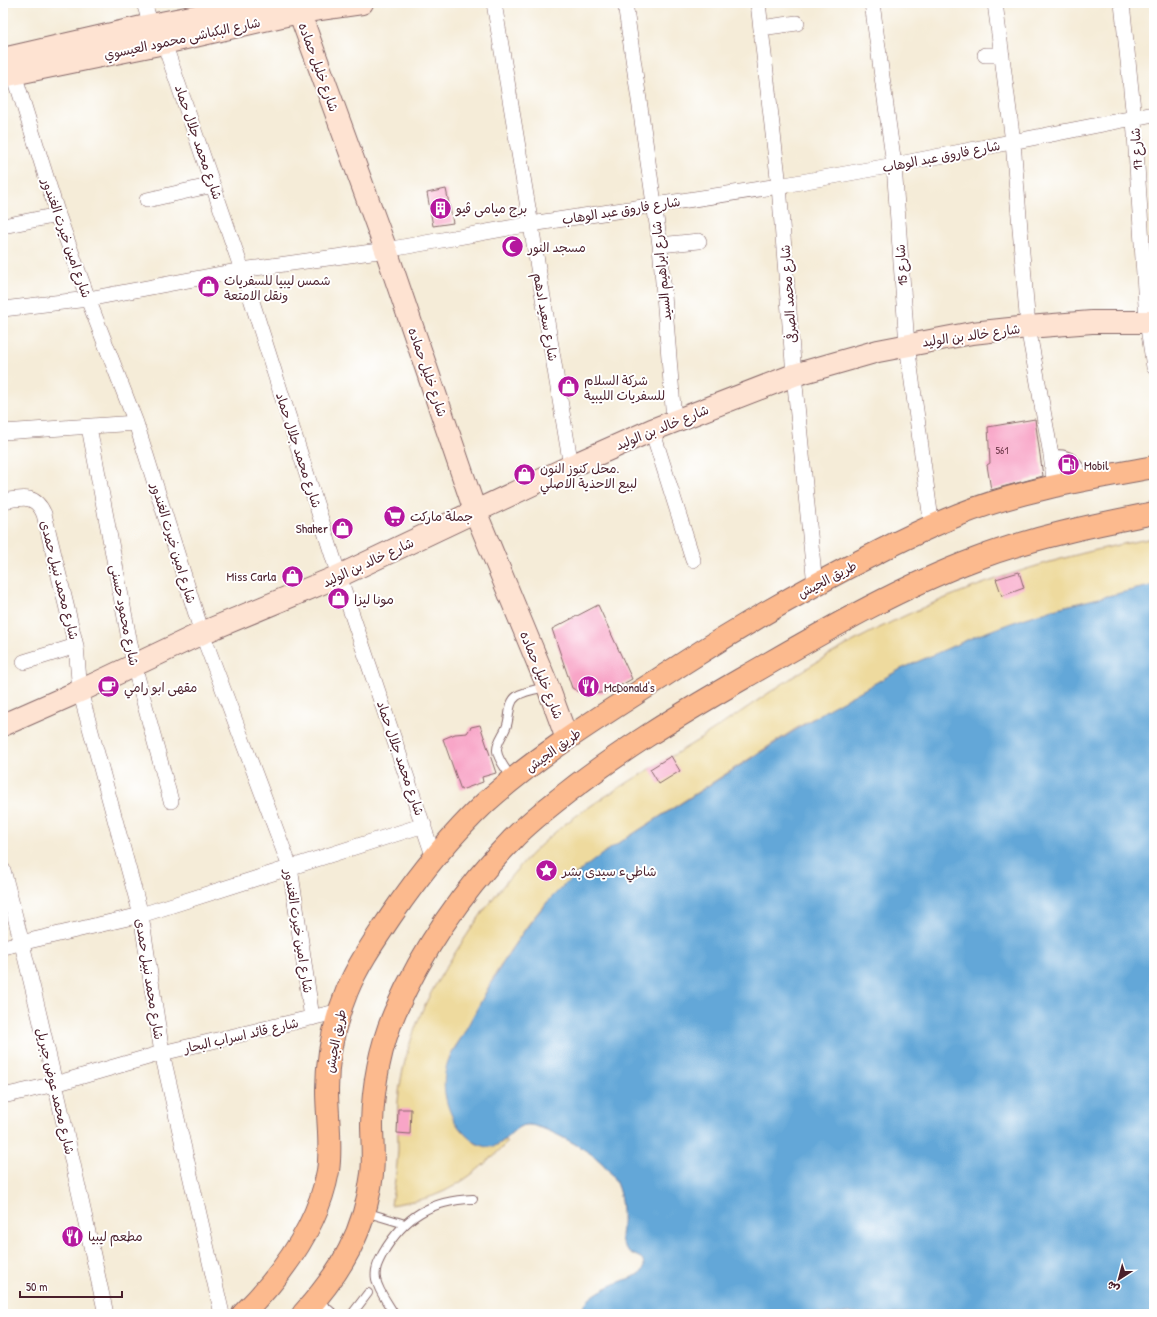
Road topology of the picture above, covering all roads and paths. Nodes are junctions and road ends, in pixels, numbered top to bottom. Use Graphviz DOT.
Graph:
graph roads {
  1 [pos="144,3"];
  2 [pos="262,3"];
  3 [pos="362,3"];
  4 [pos="494,3"];
  5 [pos="625,3"];
  6 [pos="758,3"];
  7 [pos="872,3"];
  8 [pos="995,3"];
  9 [pos="1122,3"];
  10 [pos="298,8"];
  11 [pos="796,23"];
  12 [pos="152,25"];
  13 [pos="761,28"];
  14 [pos="164,43"];
  15 [pos="985,55"];
  16 [pos="1002,55"];
  17 [pos="7,70"];
  18 [pos="1154,114"];
  19 [pos="1134,119"];
  20 [pos="1012,142"];
  21 [pos="894,165"];
  22 [pos="214,185"];
  23 [pos="780,186"];
  24 [pos="147,200"];
  25 [pos="655,206"];
  26 [pos="58,215"];
  27 [pos="531,224"];
  28 [pos="3,226"];
  29 [pos="699,241"];
  30 [pos="660,246"];
  31 [pos="386,250"];
  32 [pos="242,270"];
  33 [pos="88,299"];
  34 [pos="4,307"];
  35 [pos="1150,322"];
  36 [pos="1028,327"];
  37 [pos="906,345"];
  38 [pos="1154,367"];
  39 [pos="794,375"];
  40 [pos="674,420"];
  41 [pos="136,423"];
  42 [pos="89,427"];
  43 [pos="652,430"];
  44 [pos="3,432"];
  45 [pos="1051,455"];
  46 [pos="571,466"];
  47 [pos="1154,467"];
  48 [pos="1087,480"];
  49 [pos="1055,487"];
  50 [pos="3,501"];
  51 [pos="475,511"];
  52 [pos="1154,513"];
  53 [pos="932,527"];
  54 [pos="693,560"];
  55 [pos="339,576"];
  56 [pos="815,585"];
  57 [pos="202,632"];
  58 [pos="76,646"];
  59 [pos="24,662"];
  60 [pos="134,665"];
  61 [pos="548,687"];
  62 [pos="80,691"];
  63 [pos="3,725"];
  64 [pos="567,739"];
  65 [pos="513,780"];
  66 [pos="171,800"];
  67 [pos="424,825"];
  68 [pos="434,858"];
  69 [pos="290,867"];
  70 [pos="3,870"];
  71 [pos="141,915"];
  72 [pos="22,942"];
  73 [pos="3,947"];
  74 [pos="340,1011"];
  75 [pos="312,1018"];
  76 [pos="162,1053"];
  77 [pos="55,1084"];
  78 [pos="3,1096"];
  79 [pos="473,1200"];
  80 [pos="364,1212"];
  81 [pos="405,1224"];
  82 [pos="368,1293"];
  83 [pos="310,1307"];
  84 [pos="106,1314"];
  85 [pos="222,1314"];
  86 [pos="243,1314"];
  87 [pos="334,1314"];
  88 [pos="352,1314"];
  89 [pos="394,1314"];
  1 -- 12 [label="street"];
  2 -- 12 [label="street, شارع البكباشى محمود العيسوي"];
  3 -- 10 [label="street, شارع البكباشى محمود العيسوي"];
  4 -- 27 [label="street, شارع سعيد ادهم"];
  5 -- 25 [label="street, شارع ابراهيم السيد"];
  6 -- 13 [label="street, شارع محمد الصرفى"];
  7 -- 21 [label="street, شارع 15"];
  8 -- 16 [label="street"];
  9 -- 19 [label="street, شارع 17"];
  10 -- 14 [label="street, شارع البكباشى محمود العيسوي"];
  10 -- 31 [label="street, شارع خليل حماده"];
  11 -- 13 [label="street"];
  12 -- 17 [label="street, شارع البكباشى محمود العيسوي"];
  13 -- 23 [label="street, شارع محمد الصرفى"];
  14 -- 17 [label="street, شارع البكباشى محمود العيسوي"];
  14 -- 22 [label="street, شارع محمد جلال حماد"];
  15 -- 16 [label="street"];
  16 -- 20 [label="street"];
  17 -- 26 [label="street, شارع امين خيرت الغندور"];
  18 -- 19 [label="street, شارع فاروق عبد الوهاب"];
  19 -- 20 [label="street, شارع فاروق عبد الوهاب"];
  19 -- 35 [label="street, شارع 17"];
  20 -- 21 [label="street, شارع فاروق عبد الوهاب"];
  20 -- 36 [label="street"];
  21 -- 23 [label="street, شارع فاروق عبد الوهاب"];
  21 -- 37 [label="street, شارع 15"];
  22 -- 24 [label="street"];
  22 -- 32 [label="street, شارع محمد جلال حماد"];
  23 -- 25 [label="street, شارع فاروق عبد الوهاب"];
  23 -- 39 [label="street, شارع محمد الصرفى"];
  25 -- 27 [label="street, شارع فاروق عبد الوهاب"];
  25 -- 30 [label="street, شارع ابراهيم السيد"];
  26 -- 28 [label="street"];
  26 -- 33 [label="street, شارع امين خيرت الغندور"];
  27 -- 31 [label="street, شارع فاروق عبد الوهاب"];
  27 -- 46 [label="street, شارع سعيد ادهم"];
  29 -- 30 [label="street"];
  30 -- 40 [label="street, شارع ابراهيم السيد"];
  31 -- 32 [label="street, شارع فاروق عبد الوهاب"];
  31 -- 51 [label="street, شارع خليل حماده"];
  32 -- 33 [label="street, شارع فاروق عبد الوهاب"];
  32 -- 55 [label="street, شارع محمد جلال حماد"];
  33 -- 34 [label="street, شارع فاروق عبد الوهاب"];
  33 -- 41 [label="street, شارع امين خيرت الغندور"];
  35 -- 36 [label="street, شارع خالد بن الوليد"];
  35 -- 38 [label="street, شارع 17"];
  36 -- 37 [label="street, شارع خالد بن الوليد"];
  36 -- 45 [label="street"];
  37 -- 39 [label="street, شارع خالد بن الوليد"];
  37 -- 53 [label="street, شارع 15"];
  39 -- 40 [label="street, شارع خالد بن الوليد"];
  39 -- 56 [label="street, شارع محمد الصرفى"];
  40 -- 43 [label="street, شارع خالد بن الوليد"];
  41 -- 42 [label="street"];
  41 -- 57 [label="street, شارع امين خيرت الغندور"];
  42 -- 44 [label="street"];
  42 -- 60 [label="street, شارع محمود حسنى"];
  43 -- 46 [label="street, شارع خالد بن الوليد"];
  43 -- 54 [label="street"];
  45 -- 48 [label="lane"];
  45 -- 49 [label="street"];
  46 -- 51 [label="street, شارع خالد بن الوليد"];
  47 -- 48 [label="highway, طريق الجيش"];
  48 -- 49 [label="highway, طريق الجيش"];
  49 -- 53 [label="highway, طريق الجيش"];
  50 -- 58 [label="street, شارع محمد نبيل حمدى"];
  51 -- 55 [label="street, شارع خالد بن الوليد"];
  51 -- 61 [label="street, شارع خليل حماده"];
  52 -- 80 [label="highway"];
  53 -- 56 [label="highway, طريق الجيش"];
  55 -- 57 [label="street, شارع خالد بن الوليد"];
  55 -- 67 [label="street, شارع محمد جلال حماد"];
  56 -- 64 [label="highway, طريق الجيش"];
  57 -- 60 [label="street, شارع خالد بن الوليد"];
  57 -- 69 [label="street, شارع امين خيرت الغندور"];
  58 -- 59 [label="street, شارع محمد نبيل حمدى"];
  58 -- 62 [label="street, شارع محمد نبيل حمدى"];
  60 -- 62 [label="street, شارع خالد بن الوليد"];
  60 -- 66 [label="street, شارع محمود حسنى"];
  61 -- 64 [label="street, شارع خليل حماده"];
  61 -- 65 [label="lane"];
  62 -- 63 [label="street, شارع خالد بن الوليد"];
  62 -- 71 [label="street, شارع محمد نبيل حمدى"];
  64 -- 65 [label="highway, طريق الجيش"];
  65 -- 68 [label="highway, طريق الجيش"];
  67 -- 68 [label="street, شارع محمد جلال حماد"];
  67 -- 69 [label="street"];
  68 -- 74 [label="highway, طريق الجيش"];
  69 -- 71 [label="street"];
  69 -- 75 [label="street, شارع امين خيرت الغندور"];
  70 -- 72 [label="street, شارع محمد عوض جبريل"];
  71 -- 72 [label="street"];
  71 -- 76 [label="street, شارع محمد نبيل حمدى"];
  72 -- 73 [label="street"];
  72 -- 77 [label="street, شارع محمد عوض جبريل"];
  74 -- 75 [label="street, شارع قائد اسراب البحار"];
  74 -- 86 [label="highway, طريق الجيش"];
  75 -- 76 [label="street, شارع قائد اسراب البحار"];
  76 -- 77 [label="street, شارع قائد اسراب البحار"];
  76 -- 85 [label="street, شارع محمد نبيل حمدى"];
  77 -- 78 [label="street, شارع قائد اسراب البحار"];
  77 -- 84 [label="street, شارع محمد عوض جبريل"];
  79 -- 81 [label="lane"];
  80 -- 81 [label="lane"];
  80 -- 83 [label="highway"];
  81 -- 89 [label="lane"];
  82 -- 88 [label="lane"];
  83 -- 87 [label="lane"];
}
